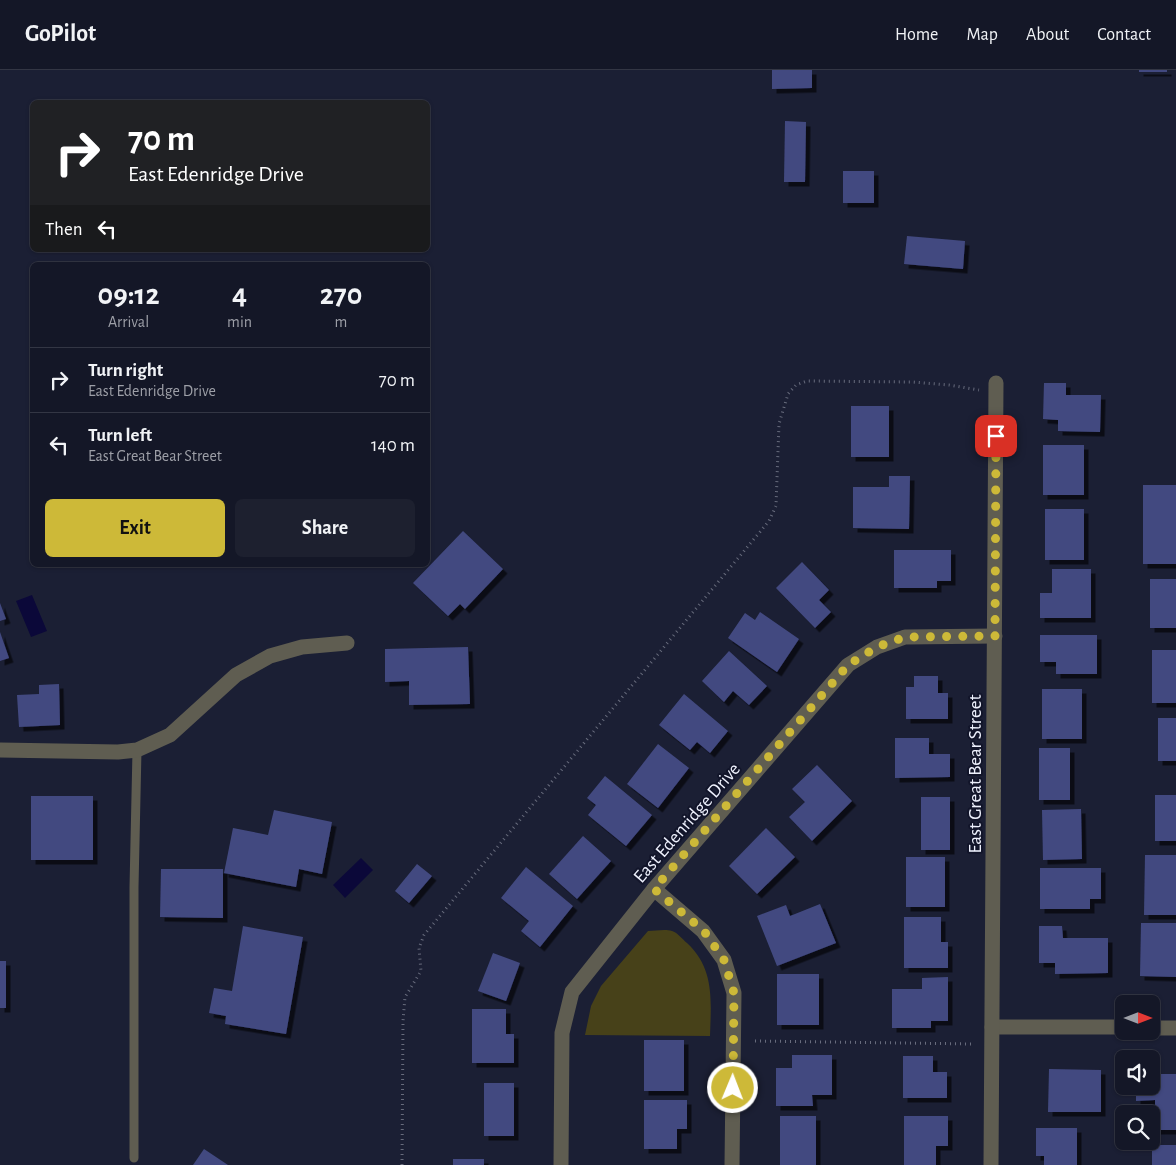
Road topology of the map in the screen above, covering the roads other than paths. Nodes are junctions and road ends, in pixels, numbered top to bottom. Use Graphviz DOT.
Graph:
graph roads {
  1 [pos="996,383"];
  2 [pos="995,636"];
  3 [pos="347,643"];
  4 [pos="0,750"];
  5 [pos="137,750"];
  6 [pos="654,889"];
  7 [pos="992,1027"];
  8 [pos="1115,1027"];
  9 [pos="1160,1028"];
  10 [pos="1176,1028"];
  11 [pos="134,1158"];
  12 [pos="561,1165"];
  13 [pos="732,1165"];
  14 [pos="991,1165"];
  1 -- 2 [label="street, East Great Bear Street"];
  2 -- 6 [label="street, East Edenridge Drive"];
  2 -- 7 [label="street, East Great Bear Street"];
  3 -- 5 [label="street"];
  4 -- 5 [label="street"];
  5 -- 11 [label="lane"];
  6 -- 12 [label="street, East Edenridge Drive"];
  6 -- 13 [label="street"];
  7 -- 8 [label="street"];
  7 -- 14 [label="street, East Great Bear Street"];
  9 -- 10 [label="street"];
}
